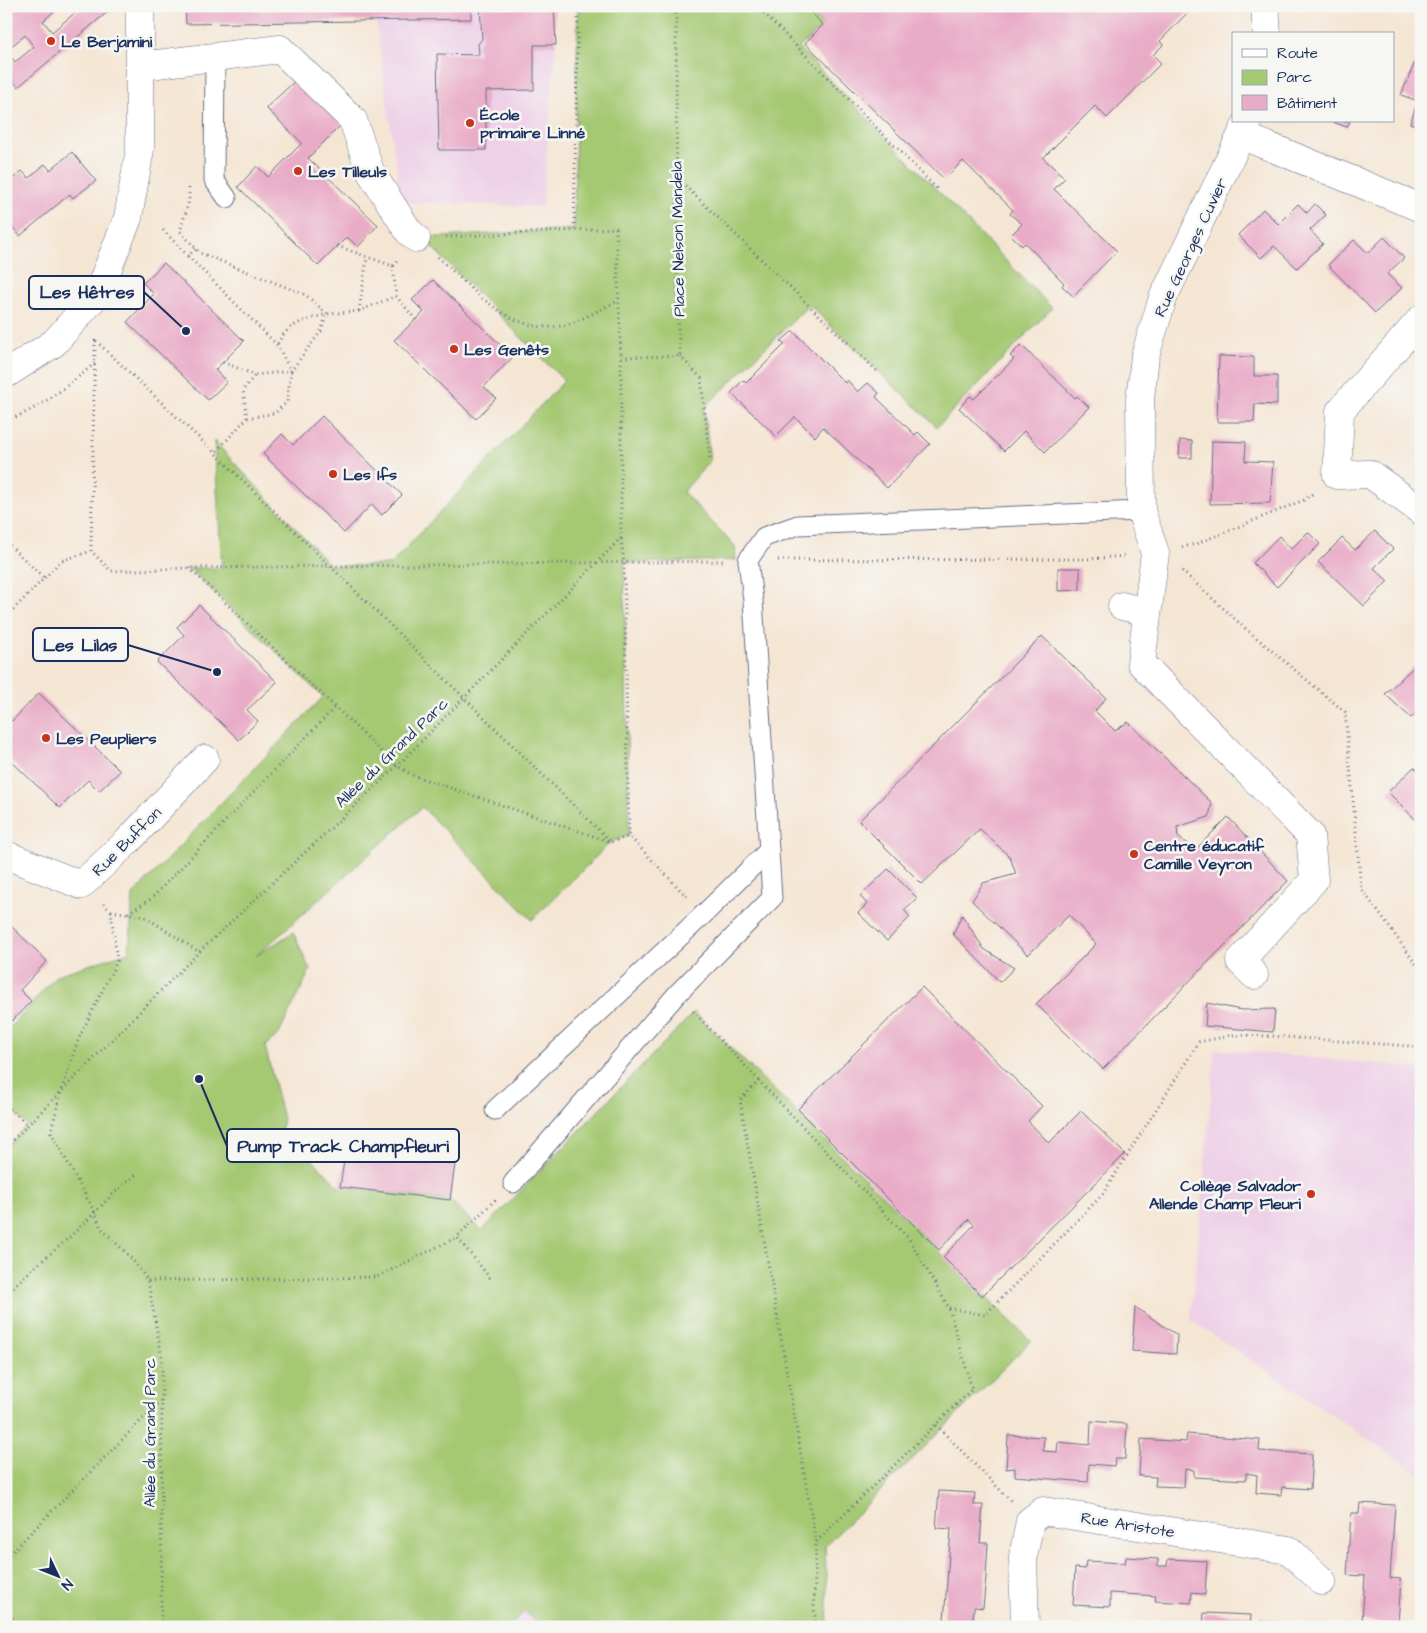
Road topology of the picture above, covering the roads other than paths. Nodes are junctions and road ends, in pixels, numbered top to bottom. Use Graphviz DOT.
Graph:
graph roads {
  1 [pos="140,6"];
  2 [pos="1265,6"];
  3 [pos="1267,32"];
  4 [pos="215,57"];
  5 [pos="141,66"];
  6 [pos="1245,129"];
  7 [pos="227,198"];
  8 [pos="1421,208"];
  9 [pos="416,238"];
  10 [pos="1421,319"];
  11 [pos="6,374"];
  12 [pos="1141,511"];
  13 [pos="1421,511"];
  14 [pos="206,759"];
  15 [pos="769,850"];
  16 [pos="6,855"];
  17 [pos="1254,975"];
  18 [pos="495,1110"];
  19 [pos="513,1183"];
  20 [pos="1322,1581"];
  21 [pos="1025,1627"];
  1 -- 5 [label="street"];
  2 -- 3 [label="street"];
  4 -- 5 [label="street"];
  4 -- 7 [label="lane"];
  4 -- 9 [label="street"];
  5 -- 11 [label="street"];
  6 -- 8 [label="street"];
  6 -- 12 [label="street, Rue Georges Cuvier"];
  10 -- 13 [label="street"];
  12 -- 15 [label="lane"];
  12 -- 17 [label="street, Rue Georges Cuvier"];
  14 -- 16 [label="street, Rue Buffon"];
  15 -- 18 [label="lane"];
  15 -- 19 [label="lane"];
  20 -- 21 [label="street, Rue Aristote"];
}
